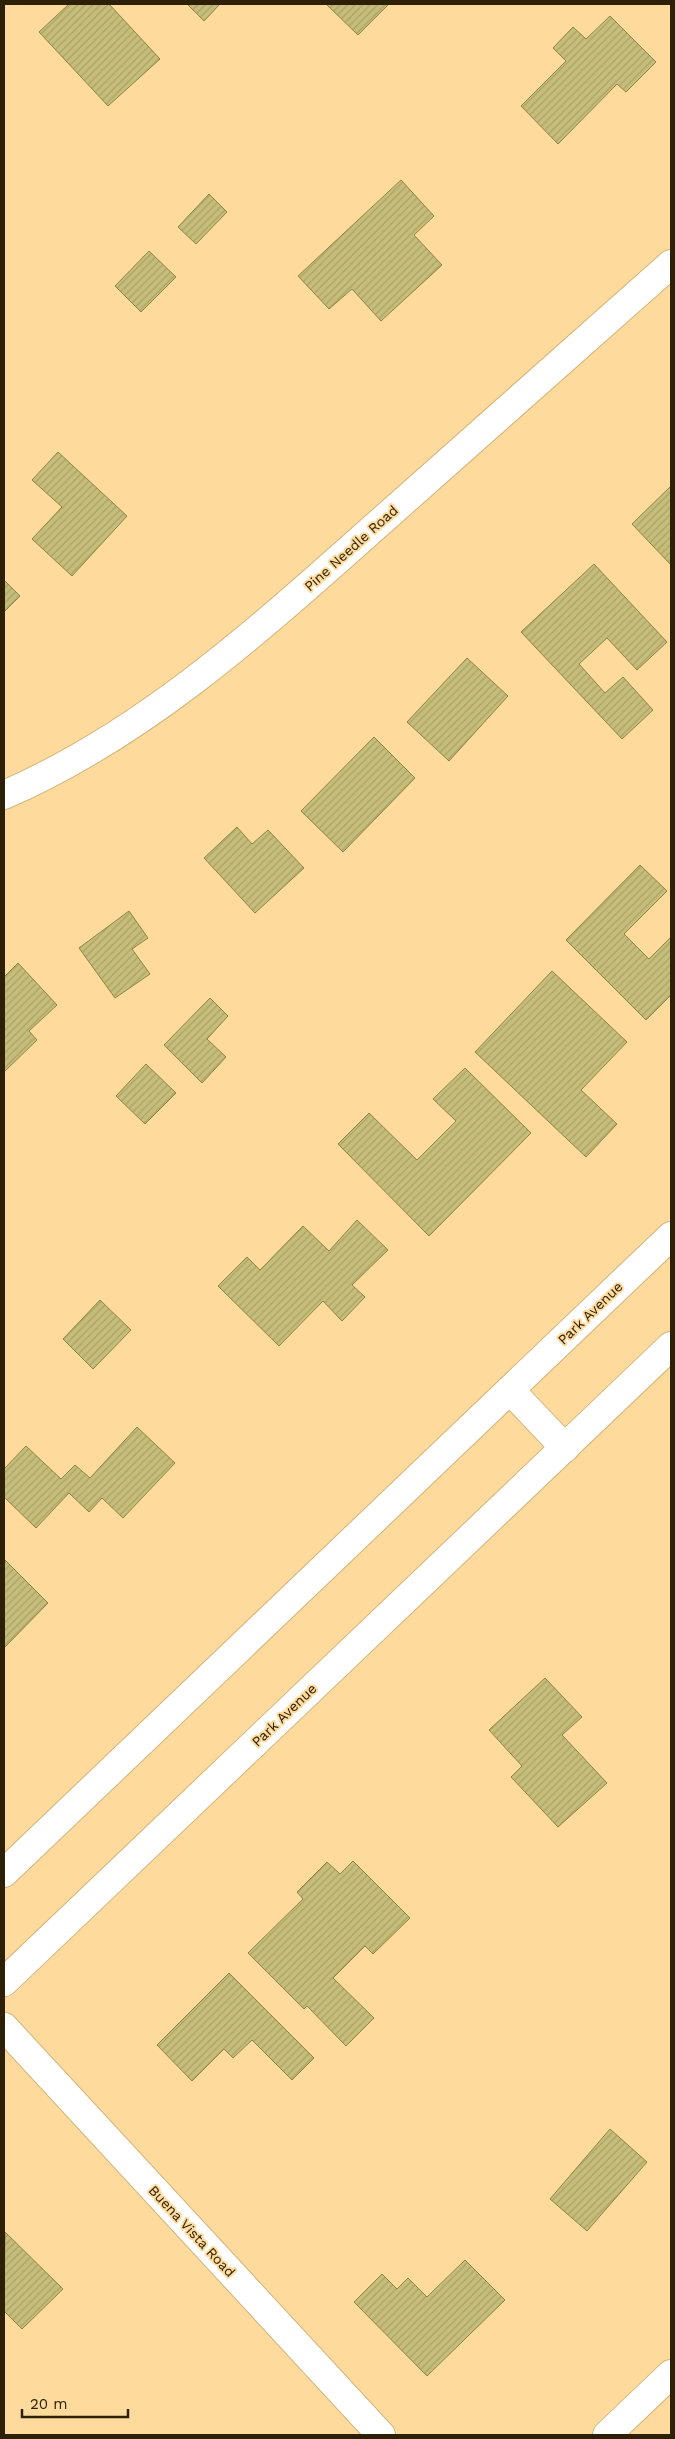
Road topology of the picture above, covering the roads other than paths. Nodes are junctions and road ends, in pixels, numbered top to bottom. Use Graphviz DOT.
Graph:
graph roads {
  1 [pos="671,264"];
  2 [pos="4,795"];
  3 [pos="671,1236"];
  4 [pos="671,1346"];
  5 [pos="510,1390"];
  6 [pos="565,1448"];
  7 [pos="4,1874"];
  8 [pos="4,1982"];
  9 [pos="4,2027"];
  10 [pos="671,2374"];
  11 [pos="381,2435"];
  12 [pos="608,2435"];
  1 -- 2 [label="street, Pine Needle Road"];
  3 -- 5 [label="street, Park Avenue"];
  4 -- 6 [label="street, Park Avenue"];
  5 -- 6 [label="street"];
  5 -- 7 [label="street, Park Avenue"];
  6 -- 8 [label="street, Park Avenue"];
  9 -- 11 [label="street, Buena Vista Road"];
  10 -- 12 [label="street"];
}
